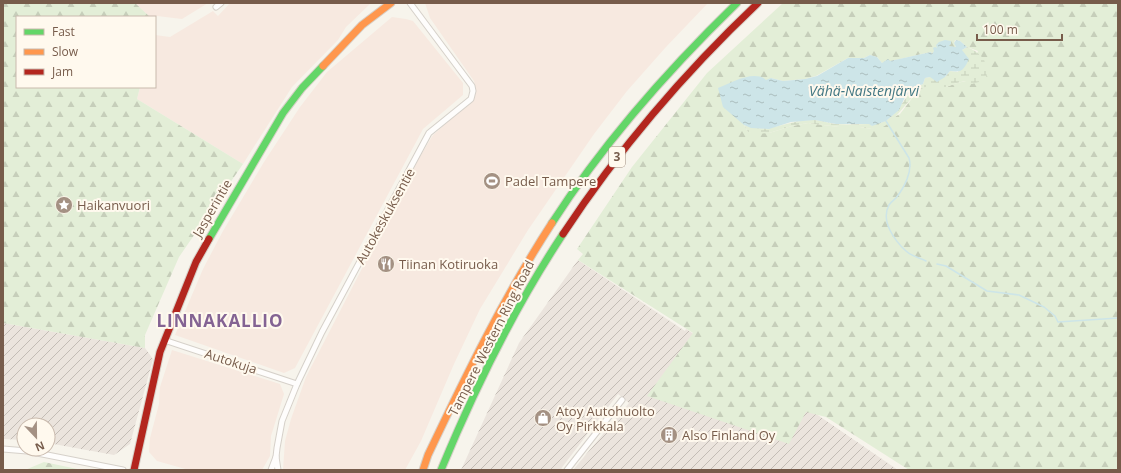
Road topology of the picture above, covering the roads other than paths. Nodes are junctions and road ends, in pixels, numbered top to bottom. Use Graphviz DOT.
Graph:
graph roads {
  1 [pos="222,3"];
  2 [pos="391,3"];
  3 [pos="410,3"];
  4 [pos="737,3"];
  5 [pos="758,3"];
  6 [pos="216,7"];
  7 [pos="164,340"];
  8 [pos="297,384"];
  9 [pos="622,400"];
  10 [pos="3,450"];
  11 [pos="428,455"];
  12 [pos="276,457"];
  13 [pos="123,470"];
  14 [pos="134,470"];
  15 [pos="271,470"];
  16 [pos="278,470"];
  17 [pos="420,470"];
  18 [pos="423,470"];
  19 [pos="441,470"];
  20 [pos="567,470"];
  1 -- 6 [label="street"];
  2 -- 7 [label="main road, Jasperintie"];
  3 -- 8 [label="street, Autokeskuksentie"];
  4 -- 11 [label="main road, Tampere Western Ring Road / 3"];
  5 -- 19 [label="main road, Tampere Western Ring Road / 3"];
  7 -- 8 [label="street, Autokuja"];
  7 -- 14 [label="main road, Jasperintie"];
  8 -- 12 [label="street, Autokeskuksentie"];
  9 -- 20 [label="street"];
  10 -- 13 [label="street"];
  11 -- 17 [label="main road"];
  11 -- 18 [label="main road, Tampere Western Ring Road / 3"];
  12 -- 15 [label="street, Autokeskuksentie"];
  12 -- 16 [label="street, Autokeskuksentie"];
}
